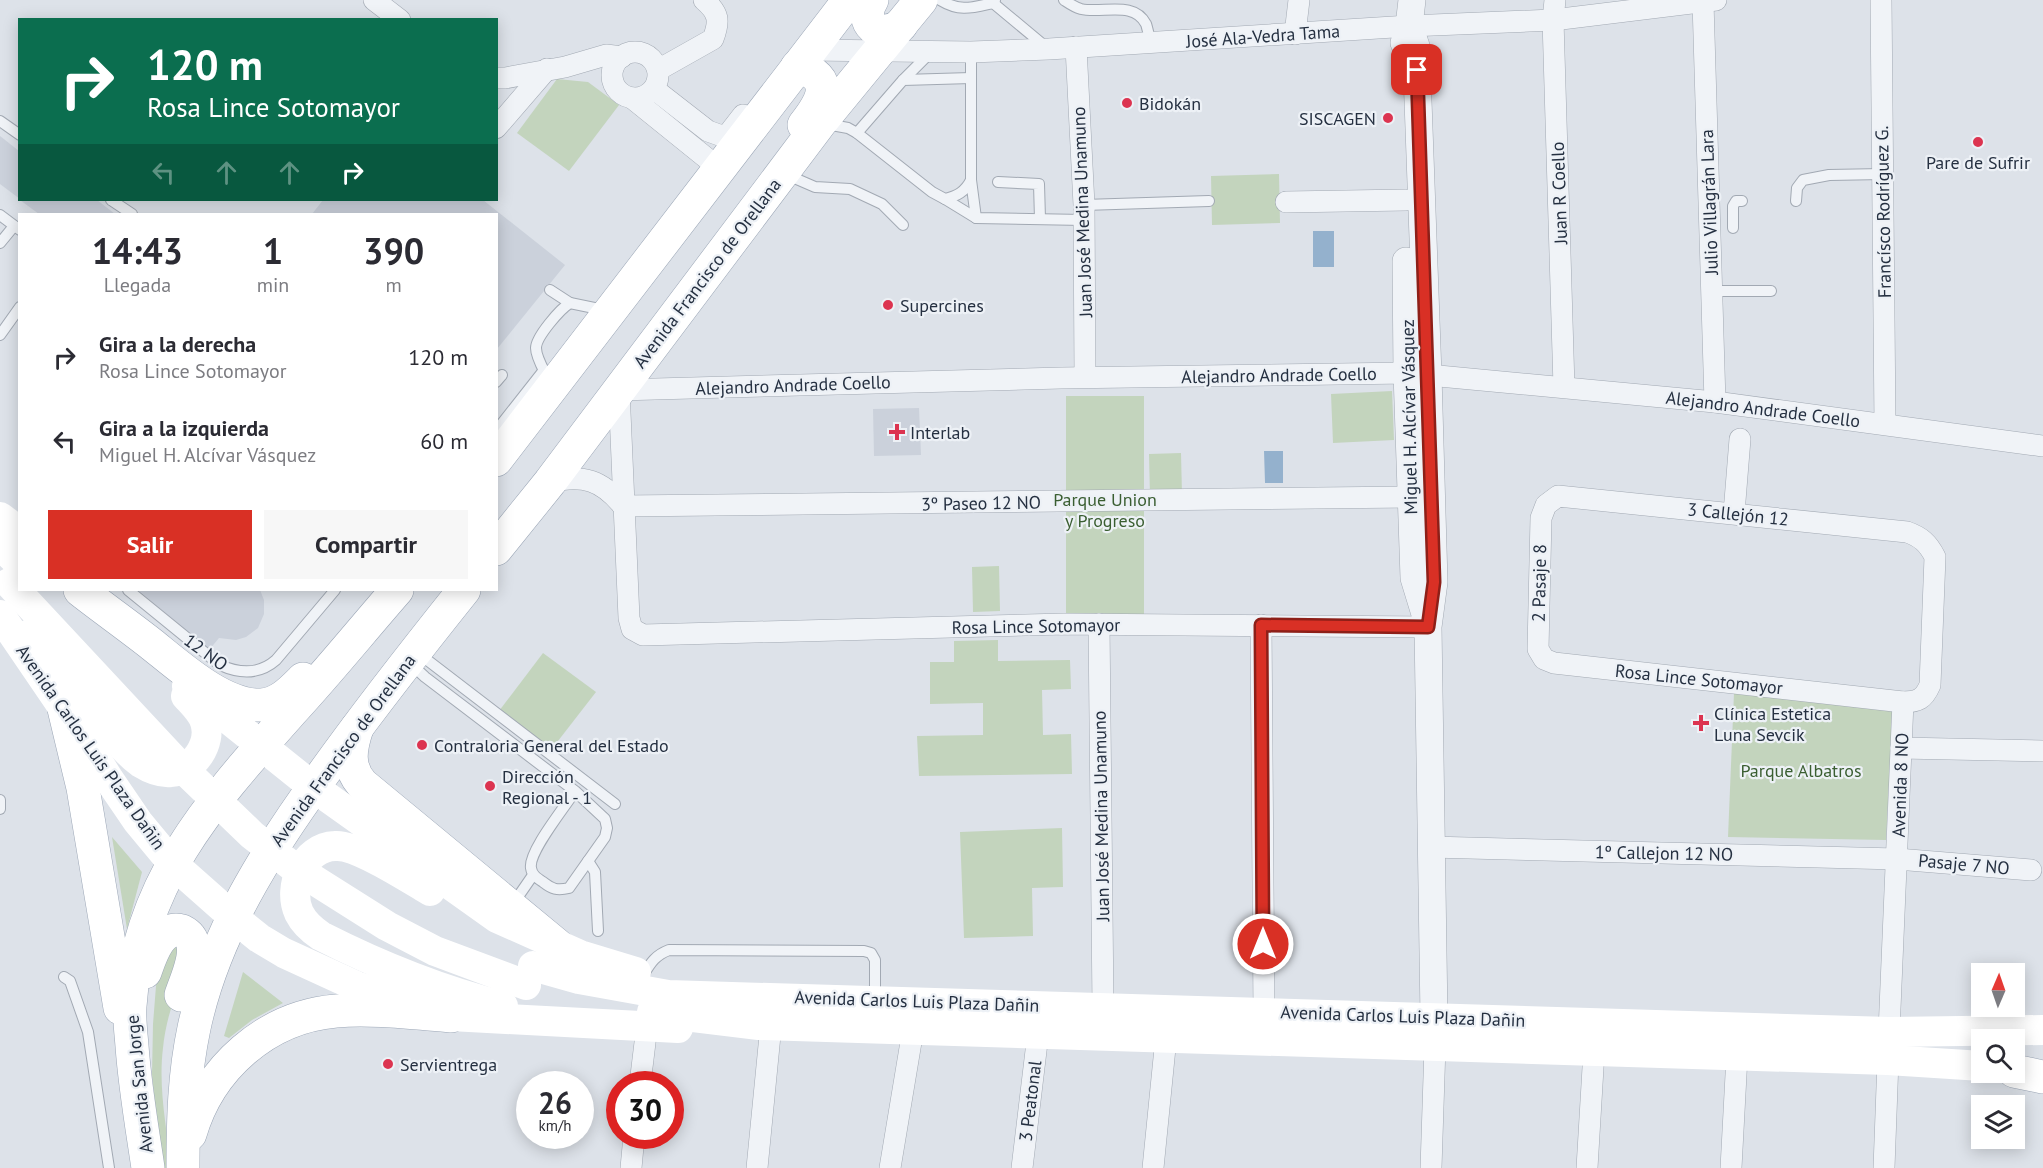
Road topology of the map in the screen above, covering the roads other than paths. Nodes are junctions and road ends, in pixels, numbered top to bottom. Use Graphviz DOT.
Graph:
graph roads {
  1 [pos="374,0"];
  2 [pos="704,0"];
  3 [pos="849,0"];
  4 [pos="872,0"];
  5 [pos="921,0"];
  6 [pos="940,0"];
  7 [pos="1064,0"];
  8 [pos="1299,0"];
  9 [pos="1881,0"];
  10 [pos="994,1"];
  11 [pos="1710,1"];
  12 [pos="1554,10"];
  13 [pos="1410,13"];
  14 [pos="397,18"];
  15 [pos="901,26"];
  16 [pos="1295,34"];
  17 [pos="1151,43"];
  18 [pos="1076,47"];
  19 [pos="1049,49"];
  20 [pos="881,51"];
  21 [pos="931,51"];
  22 [pos="971,52"];
  23 [pos="622,57"];
  24 [pos="802,58"];
  25 [pos="556,68"];
  26 [pos="498,78"];
  27 [pos="971,78"];
  28 [pos="656,79"];
  29 [pos="903,80"];
  30 [pos="613,81"];
  31 [pos="632,98"];
  32 [pos="0,121"];
  33 [pos="820,123"];
  34 [pos="498,126"];
  35 [pos="857,133"];
  36 [pos="18,134"];
  37 [pos="720,169"];
  38 [pos="782,173"];
  39 [pos="1882,174"];
  40 [pos="971,180"];
  41 [pos="998,182"];
  42 [pos="945,199"];
  43 [pos="1406,200"];
  44 [pos="112,201"];
  45 [pos="1209,201"];
  46 [pos="1742,201"];
  47 [pos="1796,201"];
  48 [pos="1286,202"];
  49 [pos="1084,212"];
  50 [pos="130,213"];
  51 [pos="0,215"];
  52 [pos="976,218"];
  53 [pos="1040,219"];
  54 [pos="903,225"];
  55 [pos="17,228"];
  56 [pos="1733,228"];
  57 [pos="731,239"];
  58 [pos="0,243"];
  59 [pos="550,290"];
  60 [pos="1712,291"];
  61 [pos="1771,291"];
  62 [pos="570,303"];
  63 [pos="18,310"];
  64 [pos="610,311"];
  65 [pos="0,335"];
  66 [pos="1418,374"];
  67 [pos="1085,377"];
  68 [pos="548,378"];
  69 [pos="1564,387"];
  70 [pos="619,390"];
  71 [pos="1715,402"];
  72 [pos="1886,424"];
  73 [pos="498,429"];
  74 [pos="1740,439"];
  75 [pos="2043,446"];
  76 [pos="498,457"];
  77 [pos="550,482"];
  78 [pos="1411,497"];
  79 [pos="623,506"];
  80 [pos="1734,513"];
  81 [pos="0,517"];
  82 [pos="1540,518"];
  83 [pos="18,530"];
  84 [pos="0,544"];
  85 [pos="498,547"];
  86 [pos="7,581"];
  87 [pos="44,591"];
  88 [pos="81,591"];
  89 [pos="82,591"];
  90 [pos="129,591"];
  91 [pos="334,591"];
  92 [pos="394,591"];
  93 [pos="394,591"];
  94 [pos="463,591"];
  95 [pos="0,615"];
  96 [pos="1099,624"];
  97 [pos="1261,625"];
  98 [pos="1428,627"];
  99 [pos="133,643"];
  100 [pos="1538,649"];
  101 [pos="411,656"];
  102 [pos="200,666"];
  103 [pos="1903,702"];
  104 [pos="63,709"];
  105 [pos="360,721"];
  106 [pos="262,746"];
  107 [pos="1900,748"];
  108 [pos="2043,752"];
  109 [pos="313,787"];
  110 [pos="575,791"];
  111 [pos="0,800"];
  112 [pos="615,804"];
  113 [pos="0,809"];
  114 [pos="1430,847"];
  115 [pos="1897,859"];
  116 [pos="588,861"];
  117 [pos="172,863"];
  118 [pos="2031,870"];
  119 [pos="533,875"];
  120 [pos="504,912"];
  121 [pos="233,917"];
  122 [pos="598,931"];
  123 [pos="539,965"];
  124 [pos="644,974"];
  125 [pos="64,977"];
  126 [pos="875,1000"];
  127 [pos="1103,1007"];
  128 [pos="129,1009"];
  129 [pos="1264,1012"];
  130 [pos="450,1016"];
  131 [pos="764,1016"];
  132 [pos="571,1022"];
  133 [pos="647,1026"];
  134 [pos="913,1030"];
  135 [pos="2043,1030"];
  136 [pos="1435,1032"];
  137 [pos="1038,1034"];
  138 [pos="1166,1038"];
  139 [pos="1889,1046"];
  140 [pos="1594,1051"];
  141 [pos="1737,1056"];
  142 [pos="2043,1061"];
  143 [pos="2025,1062"];
  144 [pos="1971,1064"];
  145 [pos="2025,1070"];
  146 [pos="2043,1070"];
  147 [pos="642,1071"];
  148 [pos="2025,1073"];
  149 [pos="2043,1077"];
  150 [pos="135,1090"];
  151 [pos="183,1106"];
  152 [pos="633,1149"];
  153 [pos="109,1168"];
  154 [pos="148,1168"];
  155 [pos="184,1168"];
  156 [pos="631,1168"];
  157 [pos="757,1168"];
  158 [pos="890,1168"];
  159 [pos="1022,1168"];
  160 [pos="1153,1168"];
  161 [pos="1431,1168"];
  162 [pos="1587,1168"];
  163 [pos="1731,1168"];
  164 [pos="1884,1168"];
  1 -- 14 [label="street"];
  2 -- 28 [label="street"];
  3 -- 24 [label="main road"];
  4 -- 15 [label="main road"];
  5 -- 15 [label="main road, Avenida Francisco de Orellana"];
  6 -- 10 [label="lane"];
  7 -- 17 [label="lane"];
  8 -- 16 [label="street"];
  9 -- 39 [label="street, Francísco Rodríguez G."];
  10 -- 19 [label="lane"];
  11 -- 12 [label="street, José Ala-Vedra Tama"];
  11 -- 60 [label="street, Julio Villagrán Lara"];
  12 -- 13 [label="street, José Ala-Vedra Tama"];
  12 -- 69 [label="street, Juan R Coello"];
  13 -- 16 [label="street, José Ala-Vedra Tama"];
  13 -- 43 [label="street, Miguel H. Alcívar Vásquez"];
  13 -- 66 [label="street, Miguel H. Alcívar Vásquez"];
  15 -- 20 [label="main road, Avenida Francisco de Orellana"];
  16 -- 17 [label="street, José Ala-Vedra Tama"];
  17 -- 18 [label="street, José Ala-Vedra Tama"];
  18 -- 19 [label="street, José Ala-Vedra Tama"];
  18 -- 49 [label="street, Juan José Medina Unamuno"];
  19 -- 22 [label="street, José Ala-Vedra Tama"];
  20 -- 21 [label="street, José Ala-Vedra Tama"];
  20 -- 24 [label="street, José Ala-Vedra Tama"];
  20 -- 33 [label="main road, Avenida Francisco de Orellana"];
  21 -- 22 [label="street, José Ala-Vedra Tama"];
  21 -- 29 [label="lane"];
  22 -- 27 [label="lane"];
  23 -- 25 [label="street"];
  23 -- 28 [label="street"];
  23 -- 30 [label="street"];
  24 -- 28 [label="street"];
  24 -- 37 [label="main road"];
  24 -- 57 [label="main road"];
  25 -- 26 [label="street"];
  25 -- 30 [label="street"];
  25 -- 34 [label="street"];
  27 -- 29 [label="lane"];
  27 -- 40 [label="lane"];
  28 -- 31 [label="street"];
  29 -- 35 [label="lane"];
  30 -- 31 [label="street"];
  31 -- 37 [label="street"];
  32 -- 36 [label="lane"];
  33 -- 35 [label="lane"];
  33 -- 38 [label="main road, Avenida Francisco de Orellana"];
  35 -- 42 [label="lane"];
  37 -- 64 [label="main road"];
  38 -- 54 [label="lane"];
  38 -- 57 [label="main road, Avenida Francisco de Orellana"];
  39 -- 47 [label="lane"];
  39 -- 72 [label="street, Francísco Rodríguez G."];
  40 -- 42 [label="lane"];
  40 -- 52 [label="lane"];
  41 -- 53 [label="lane"];
  42 -- 52 [label="lane"];
  43 -- 48 [label="street"];
  43 -- 66 [label="street, Miguel H. Alcívar Vásquez"];
  44 -- 50 [label="lane"];
  45 -- 49 [label="lane"];
  46 -- 56 [label="lane"];
  49 -- 53 [label="lane"];
  49 -- 67 [label="street, Juan José Medina Unamuno"];
  51 -- 55 [label="lane"];
  52 -- 53 [label="lane"];
  55 -- 58 [label="lane"];
  57 -- 70 [label="main road, Avenida Francisco de Orellana"];
  59 -- 62 [label="lane"];
  60 -- 61 [label="lane"];
  60 -- 71 [label="street, Julio Villagrán Lara"];
  62 -- 64 [label="lane"];
  62 -- 68 [label="lane"];
  63 -- 65 [label="lane"];
  64 -- 68 [label="main road"];
  66 -- 67 [label="street, Alejandro Andrade Coello"];
  66 -- 69 [label="street, Alejandro Andrade Coello"];
  66 -- 78 [label="street, Miguel H. Alcívar Vásquez"];
  66 -- 98 [label="street, Miguel H. Alcívar Vásquez"];
  67 -- 70 [label="street, Alejandro Andrade Coello"];
  68 -- 73 [label="lane"];
  68 -- 76 [label="main road"];
  69 -- 71 [label="street, Alejandro Andrade Coello"];
  70 -- 77 [label="main road, Avenida Francisco de Orellana"];
  70 -- 79 [label="street"];
  71 -- 72 [label="street, Alejandro Andrade Coello"];
  72 -- 75 [label="street, Alejandro Andrade Coello"];
  74 -- 80 [label="street"];
  77 -- 79 [label="street"];
  77 -- 85 [label="main road, Avenida Francisco de Orellana"];
  78 -- 79 [label="street, 3º Paseo 12 NO"];
  78 -- 98 [label="street, Miguel H. Alcívar Vásquez"];
  79 -- 96 [label="street, Rosa Lince Sotomayor"];
  80 -- 82 [label="street, 3 Callejón 12"];
  80 -- 103 [label="street, 3 Callejón 12"];
  81 -- 83 [label="main road"];
  82 -- 100 [label="street, 2 Pasaje 8"];
  84 -- 86 [label="main road, Avenida Carlos Luis Plaza Dañin"];
  86 -- 99 [label="main road"];
  86 -- 123 [label="main road, Avenida Carlos Luis Plaza Dañin, bridge"];
  87 -- 123 [label="main road, Avenida Carlos Luis Plaza Dañin"];
  88 -- 99 [label="main road"];
  89 -- 102 [label="main road"];
  90 -- 102 [label="lane, 12 NO"];
  91 -- 102 [label="lane, 12 NO"];
  92 -- 102 [label="main road"];
  93 -- 106 [label="main road"];
  94 -- 101 [label="main road, Avenida Francisco de Orellana"];
  95 -- 104 [label="main road, Avenida Carlos Luis Plaza Dañin"];
  96 -- 97 [label="street, Rosa Lince Sotomayor"];
  96 -- 127 [label="street, Juan José Medina Unamuno"];
  97 -- 98 [label="street, Rosa Lince Sotomayor"];
  97 -- 129 [label="street"];
  98 -- 114 [label="street, Miguel H. Alcívar Vásquez"];
  99 -- 106 [label="main road"];
  100 -- 103 [label="street, Rosa Lince Sotomayor"];
  101 -- 105 [label="main road, Avenida Francisco de Orellana"];
  101 -- 110 [label="lane"];
  101 -- 112 [label="lane"];
  103 -- 107 [label="street, Avenida 8 NO"];
  104 -- 117 [label="main road, Avenida Carlos Luis Plaza Dañin"];
  104 -- 150 [label="main road"];
  105 -- 109 [label="main road, Avenida Francisco de Orellana"];
  105 -- 120 [label="main road"];
  106 -- 109 [label="main road"];
  106 -- 117 [label="main road"];
  107 -- 108 [label="street"];
  107 -- 115 [label="street, Avenida 8 NO"];
  109 -- 120 [label="main road"];
  109 -- 121 [label="main road, Avenida Francisco de Orellana"];
  110 -- 116 [label="lane"];
  110 -- 119 [label="lane"];
  111 -- 113 [label="lane"];
  114 -- 115 [label="street, 1º Callejon 12 NO"];
  114 -- 136 [label="street, Miguel H. Alcívar Vásquez"];
  115 -- 118 [label="street, Pasaje 7 NO"];
  115 -- 139 [label="street, Avenida 8 NO"];
  116 -- 119 [label="lane"];
  116 -- 122 [label="lane"];
  117 -- 121 [label="main road, Avenida Carlos Luis Plaza Dañin"];
  117 -- 128 [label="main road, Avenida San Jorge"];
  119 -- 120 [label="lane"];
  120 -- 123 [label="main road"];
  120 -- 132 [label="main road"];
  121 -- 130 [label="main road, Avenida Carlos Luis Plaza Dañin"];
  121 -- 151 [label="main road, Avenida San Jorge"];
  123 -- 124 [label="main road, Avenida Carlos Luis Plaza Dañin"];
  123 -- 131 [label="main road, Avenida Carlos Luis Plaza Dañin"];
  124 -- 126 [label="lane"];
  124 -- 131 [label="main road, Avenida Carlos Luis Plaza Dañin"];
  125 -- 153 [label="lane"];
  126 -- 127 [label="main road, Avenida Carlos Luis Plaza Dañin"];
  126 -- 131 [label="main road, Avenida Carlos Luis Plaza Dañin"];
  127 -- 129 [label="main road, Avenida Carlos Luis Plaza Dañin"];
  128 -- 150 [label="main road, Avenida San Jorge"];
  128 -- 151 [label="main road"];
  129 -- 136 [label="main road, Avenida Carlos Luis Plaza Dañin"];
  130 -- 132 [label="main road, Avenida Carlos Luis Plaza Dañin"];
  130 -- 155 [label="main road"];
  131 -- 133 [label="main road, Avenida Carlos Luis Plaza Dañin"];
  131 -- 134 [label="main road, Avenida Carlos Luis Plaza Dañin"];
  131 -- 157 [label="street"];
  132 -- 133 [label="main road, Avenida Carlos Luis Plaza Dañin"];
  133 -- 147 [label="street"];
  134 -- 137 [label="main road, Avenida Carlos Luis Plaza Dañin"];
  134 -- 158 [label="street"];
  135 -- 139 [label="main road, Avenida Carlos Luis Plaza Dañin"];
  136 -- 138 [label="main road, Avenida Carlos Luis Plaza Dañin"];
  136 -- 139 [label="main road, Avenida Carlos Luis Plaza Dañin"];
  136 -- 140 [label="main road, Avenida Carlos Luis Plaza Dañin"];
  136 -- 161 [label="street, Miguel H. Alcívar Vásquez"];
  137 -- 138 [label="main road, Avenida Carlos Luis Plaza Dañin"];
  137 -- 159 [label="street, 3 Peatonal"];
  138 -- 160 [label="street"];
  139 -- 141 [label="main road, Avenida Carlos Luis Plaza Dañin"];
  139 -- 144 [label="main road, Avenida Carlos Luis Plaza Dañin"];
  139 -- 164 [label="street, Avenida 8 NO"];
  140 -- 141 [label="main road, Avenida Carlos Luis Plaza Dañin"];
  140 -- 162 [label="street"];
  141 -- 163 [label="street"];
  142 -- 143 [label="main road"];
  145 -- 146 [label="main road"];
  148 -- 149 [label="main road"];
  150 -- 154 [label="main road, Avenida San Jorge"];
  151 -- 155 [label="main road, Avenida San Jorge"];
  152 -- 156 [label="street"];
}
